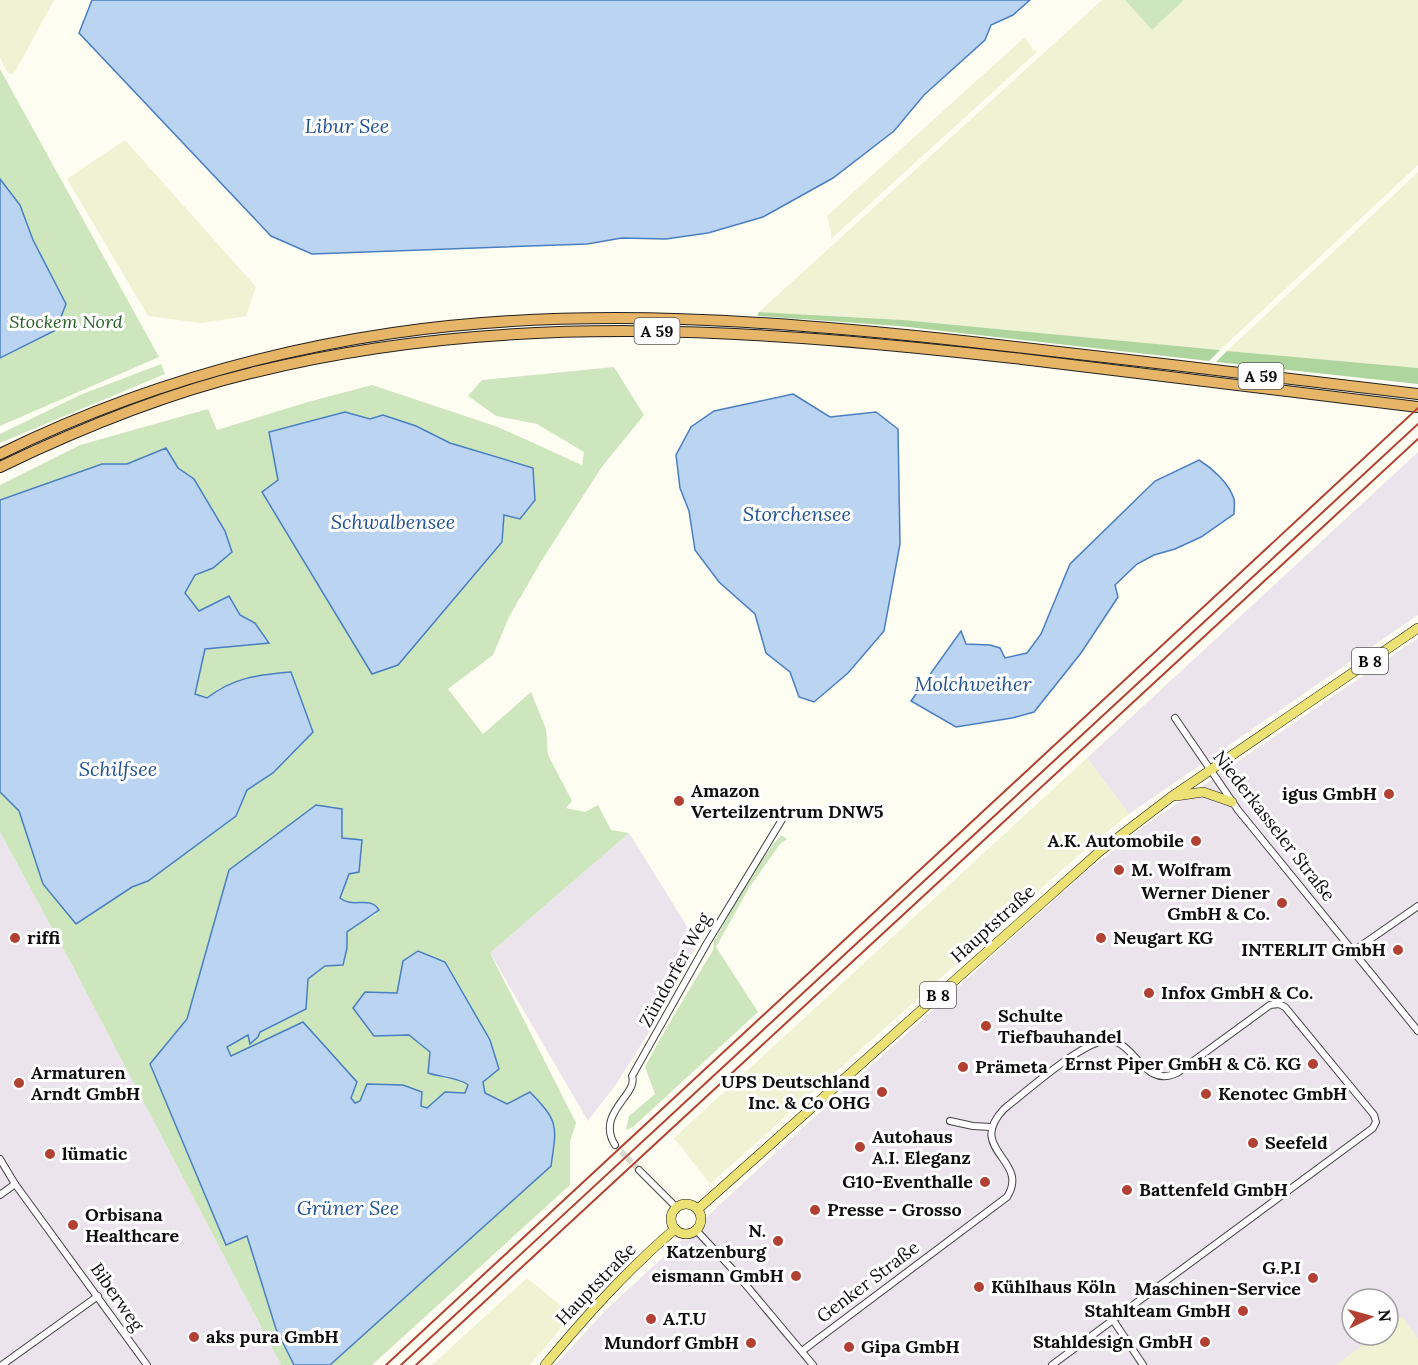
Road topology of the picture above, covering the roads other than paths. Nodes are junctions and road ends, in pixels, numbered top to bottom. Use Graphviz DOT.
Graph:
graph roads {
  1 [pos="1418,394"];
  2 [pos="1418,407"];
  3 [pos="0,454"];
  4 [pos="0,467"];
  5 [pos="1418,628"];
  6 [pos="1175,718"];
  7 [pos="1210,771"];
  8 [pos="1171,797"];
  9 [pos="1232,802"];
  10 [pos="786,813"];
  11 [pos="1418,906"];
  12 [pos="1352,952"];
  13 [pos="1418,1031"];
  14 [pos="950,1121"];
  15 [pos="991,1127"];
  16 [pos="615,1145"];
  17 [pos="0,1159"];
  18 [pos="639,1170"];
  19 [pos="15,1184"];
  20 [pos="0,1195"];
  21 [pos="676,1208"];
  22 [pos="698,1209"];
  23 [pos="675,1228"];
  24 [pos="696,1230"];
  25 [pos="98,1296"];
  26 [pos="1113,1320"];
  27 [pos="802,1351"];
  28 [pos="2,1365"];
  29 [pos="147,1365"];
  30 [pos="545,1365"];
  31 [pos="813,1365"];
  32 [pos="1052,1365"];
  33 [pos="1143,1365"];
  1 -- 3 [label="highway, A 59"];
  2 -- 4 [label="highway, A 59"];
  5 -- 7 [label="main road, B 8"];
  6 -- 7 [label="street, Niederkasseler Straße"];
  7 -- 8 [label="main road, Hauptstraße / B 8"];
  7 -- 9 [label="street, Niederkasseler Straße"];
  8 -- 9 [label="main road"];
  8 -- 22 [label="main road, Hauptstraße / B 8"];
  9 -- 12 [label="street, Niederkasseler Straße"];
  10 -- 16 [label="street, Zündorfer Weg"];
  11 -- 12 [label="street"];
  12 -- 13 [label="street, Niederkasseler Straße"];
  14 -- 15 [label="street"];
  15 -- 26 [label="street"];
  15 -- 27 [label="street, Genker Straße"];
  17 -- 19 [label="street, Biberweg"];
  18 -- 21 [label="street"];
  19 -- 20 [label="street"];
  19 -- 25 [label="street, Biberweg"];
  21 -- 22 [label="main road"];
  21 -- 23 [label="main road"];
  22 -- 24 [label="main road"];
  23 -- 24 [label="main road"];
  23 -- 30 [label="main road, Hauptstraße"];
  24 -- 27 [label="street"];
  25 -- 28 [label="street"];
  25 -- 29 [label="street, Biberweg"];
  26 -- 32 [label="street"];
  26 -- 33 [label="street"];
  27 -- 31 [label="street"];
}
